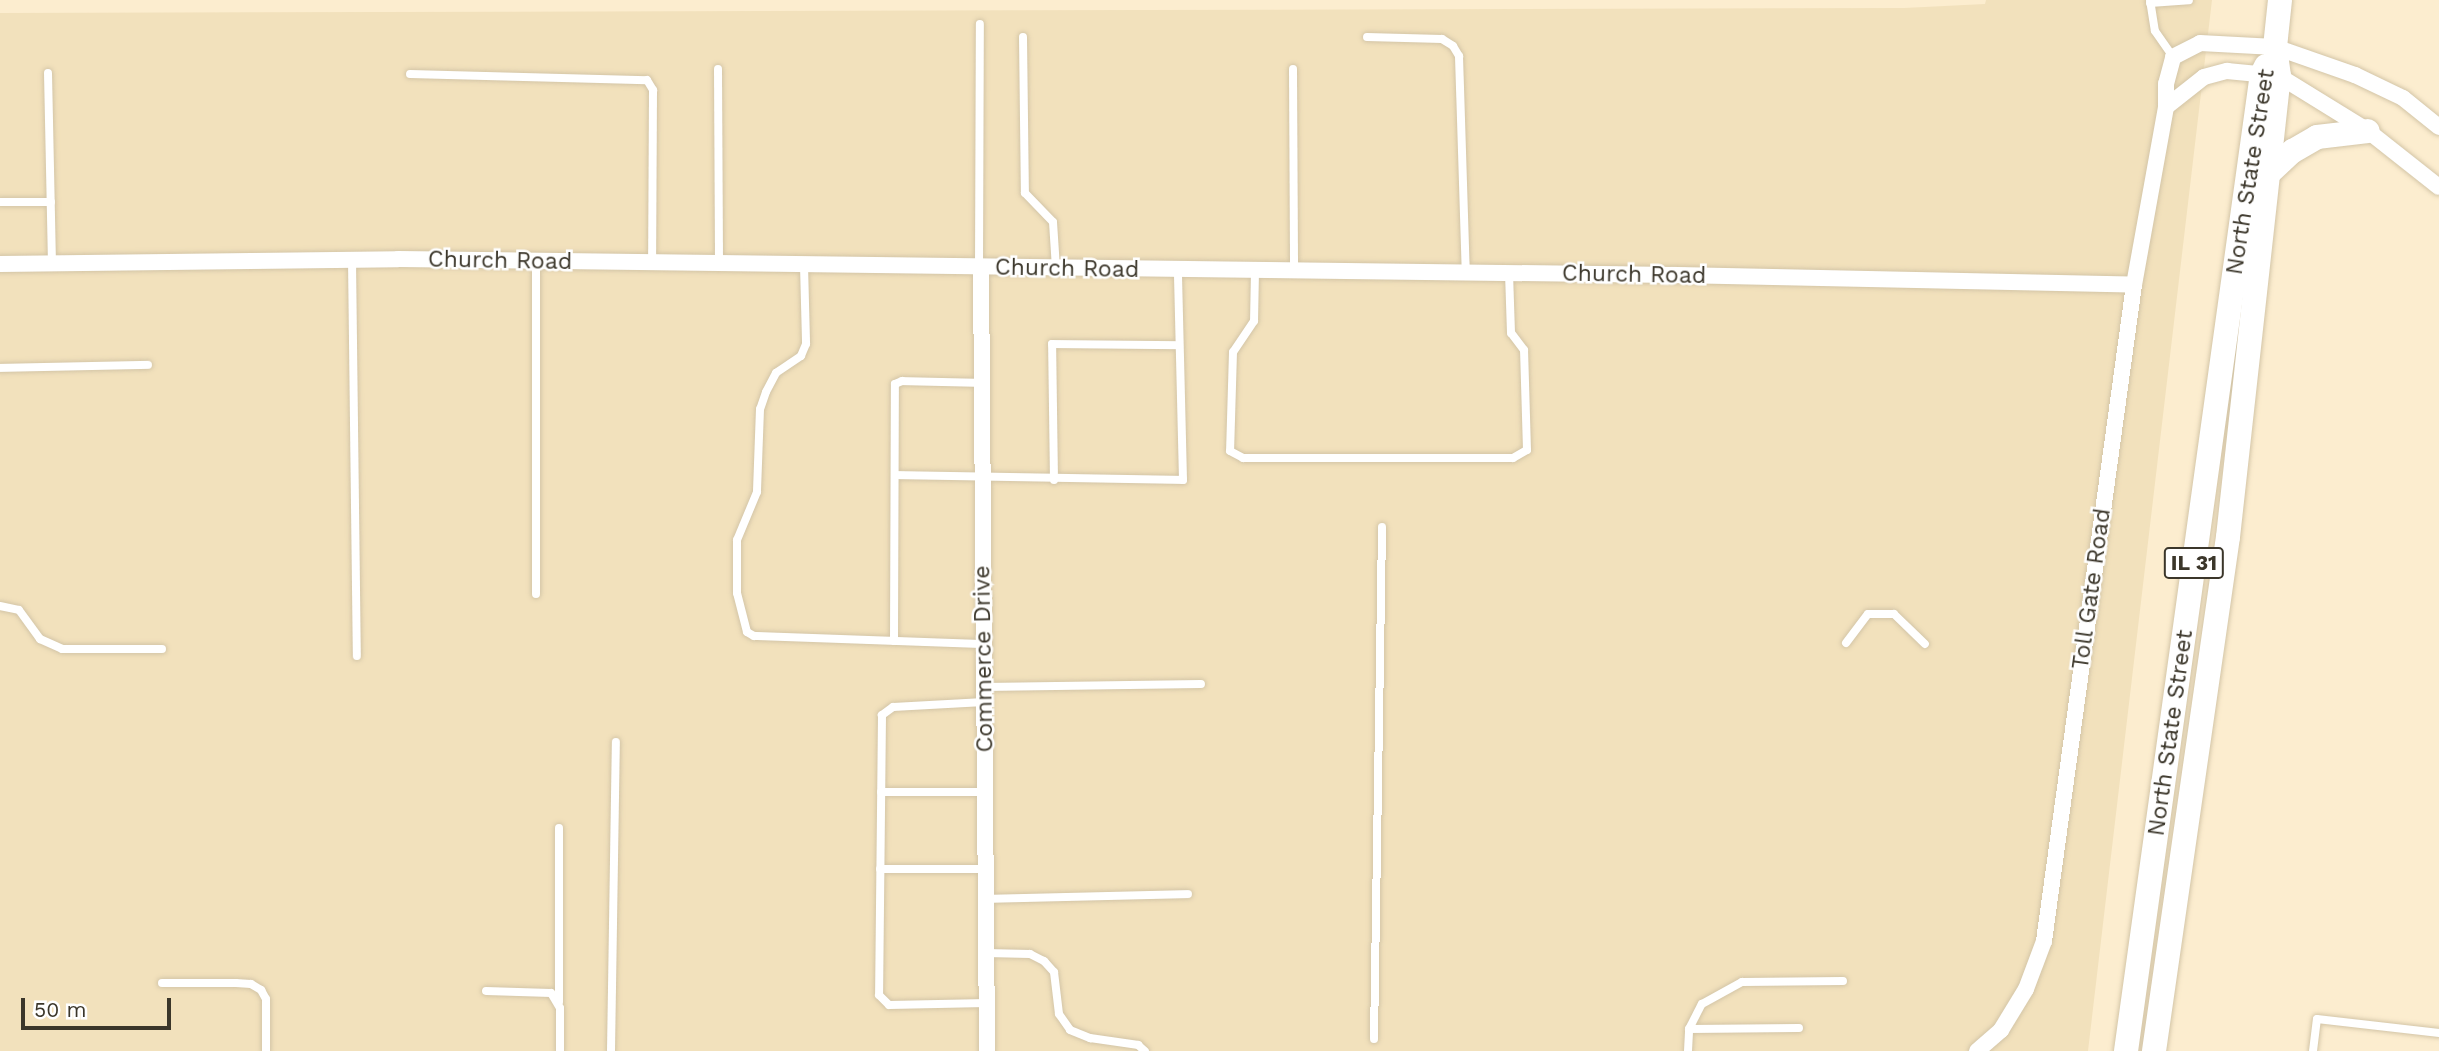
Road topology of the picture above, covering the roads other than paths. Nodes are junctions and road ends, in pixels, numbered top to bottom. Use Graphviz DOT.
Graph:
graph roads {
  1 [pos="2189,0"];
  2 [pos="2280,0"];
  3 [pos="2150,2"];
  4 [pos="980,24"];
  5 [pos="1023,37"];
  6 [pos="1367,37"];
  7 [pos="2275,47"];
  8 [pos="2173,57"];
  9 [pos="718,69"];
  10 [pos="1293,69"];
  11 [pos="48,74"];
  12 [pos="410,75"];
  13 [pos="2270,75"];
  14 [pos="2166,107"];
  15 [pos="2439,127"];
  16 [pos="2368,131"];
  17 [pos="2268,174"];
  18 [pos="2439,187"];
  19 [pos="0,202"];
  20 [pos="51,202"];
  21 [pos="352,260"];
  22 [pos="536,261"];
  23 [pos="52,263"];
  24 [pos="652,263"];
  25 [pos="0,264"];
  26 [pos="719,264"];
  27 [pos="804,265"];
  28 [pos="980,268"];
  29 [pos="1056,269"];
  30 [pos="1178,270"];
  31 [pos="1255,271"];
  32 [pos="1294,271"];
  33 [pos="1466,273"];
  34 [pos="1509,274"];
  35 [pos="2134,285"];
  36 [pos="1179,345"];
  37 [pos="148,365"];
  38 [pos="0,368"];
  39 [pos="982,383"];
  40 [pos="895,475"];
  41 [pos="982,479"];
  42 [pos="1054,480"];
  43 [pos="1382,527"];
  44 [pos="536,594"];
  45 [pos="0,606"];
  46 [pos="894,641"];
  47 [pos="1846,643"];
  48 [pos="984,644"];
  49 [pos="1925,644"];
  50 [pos="163,649"];
  51 [pos="357,656"];
  52 [pos="1201,684"];
  53 [pos="984,694"];
  54 [pos="616,742"];
  55 [pos="881,792"];
  56 [pos="985,792"];
  57 [pos="559,828"];
  58 [pos="880,869"];
  59 [pos="986,869"];
  60 [pos="1188,894"];
  61 [pos="986,899"];
  62 [pos="986,953"];
  63 [pos="1843,981"];
  64 [pos="163,983"];
  65 [pos="486,991"];
  66 [pos="559,1002"];
  67 [pos="987,1003"];
  68 [pos="1799,1028"];
  69 [pos="1689,1029"];
  70 [pos="2439,1033"];
  71 [pos="1374,1039"];
  72 [pos="266,1051"];
  73 [pos="560,1051"];
  74 [pos="611,1051"];
  75 [pos="987,1051"];
  76 [pos="1145,1051"];
  77 [pos="1688,1051"];
  78 [pos="1977,1051"];
  79 [pos="2126,1051"];
  80 [pos="2154,1051"];
  81 [pos="2314,1051"];
  1 -- 3 [label="lane"];
  2 -- 7 [label="main road, IL 31"];
  3 -- 8 [label="lane"];
  4 -- 28 [label="lane"];
  5 -- 29 [label="lane"];
  6 -- 33 [label="lane"];
  7 -- 8 [label="street"];
  7 -- 13 [label="main road, North State Street / IL 31"];
  7 -- 15 [label="street"];
  8 -- 14 [label="street, Toll Gate Road"];
  9 -- 26 [label="lane"];
  10 -- 32 [label="lane"];
  11 -- 20 [label="lane"];
  12 -- 24 [label="lane"];
  13 -- 14 [label="street"];
  13 -- 16 [label="street"];
  13 -- 17 [label="main road, North State Street / IL 31"];
  13 -- 79 [label="main road, North State Street / IL 31"];
  14 -- 35 [label="street, Toll Gate Road"];
  16 -- 17 [label="main road"];
  16 -- 18 [label="street"];
  17 -- 80 [label="main road, North State Street / IL 31"];
  19 -- 20 [label="lane"];
  20 -- 23 [label="lane"];
  21 -- 22 [label="street, Church Road"];
  21 -- 23 [label="street, Church Road"];
  21 -- 51 [label="lane"];
  22 -- 24 [label="street, Church Road"];
  22 -- 44 [label="lane"];
  23 -- 25 [label="street, Church Road"];
  24 -- 26 [label="street, Church Road"];
  26 -- 27 [label="street, Church Road"];
  27 -- 28 [label="street, Church Road"];
  27 -- 46 [label="lane"];
  28 -- 29 [label="street, Church Road"];
  28 -- 39 [label="street, Commerce Drive"];
  29 -- 30 [label="street, Church Road"];
  30 -- 31 [label="street, Church Road"];
  30 -- 36 [label="lane"];
  31 -- 32 [label="street, Church Road"];
  31 -- 34 [label="lane"];
  32 -- 33 [label="street, Church Road"];
  33 -- 34 [label="street, Church Road"];
  34 -- 35 [label="street, Church Road"];
  35 -- 78 [label="street, Toll Gate Road"];
  36 -- 42 [label="lane"];
  36 -- 42 [label="lane"];
  37 -- 38 [label="lane"];
  39 -- 40 [label="lane"];
  39 -- 41 [label="street, Commerce Drive"];
  40 -- 41 [label="lane"];
  40 -- 46 [label="lane"];
  41 -- 42 [label="lane"];
  41 -- 48 [label="street, Commerce Drive"];
  43 -- 71 [label="lane"];
  45 -- 50 [label="lane"];
  46 -- 48 [label="lane"];
  47 -- 49 [label="lane"];
  48 -- 53 [label="street, Commerce Drive"];
  52 -- 53 [label="lane"];
  53 -- 55 [label="lane"];
  53 -- 56 [label="street, Commerce Drive"];
  54 -- 74 [label="lane"];
  55 -- 56 [label="lane"];
  55 -- 58 [label="lane"];
  56 -- 59 [label="street, Commerce Drive"];
  57 -- 66 [label="lane"];
  58 -- 59 [label="lane"];
  58 -- 67 [label="lane"];
  59 -- 61 [label="street, Commerce Drive"];
  60 -- 61 [label="lane"];
  61 -- 62 [label="street, Commerce Drive"];
  62 -- 67 [label="street, Commerce Drive"];
  62 -- 76 [label="lane"];
  63 -- 69 [label="lane"];
  64 -- 72 [label="lane"];
  65 -- 66 [label="lane"];
  66 -- 73 [label="lane"];
  67 -- 75 [label="street, Commerce Drive"];
  68 -- 69 [label="lane"];
  69 -- 77 [label="lane"];
  70 -- 81 [label="lane"];
}
